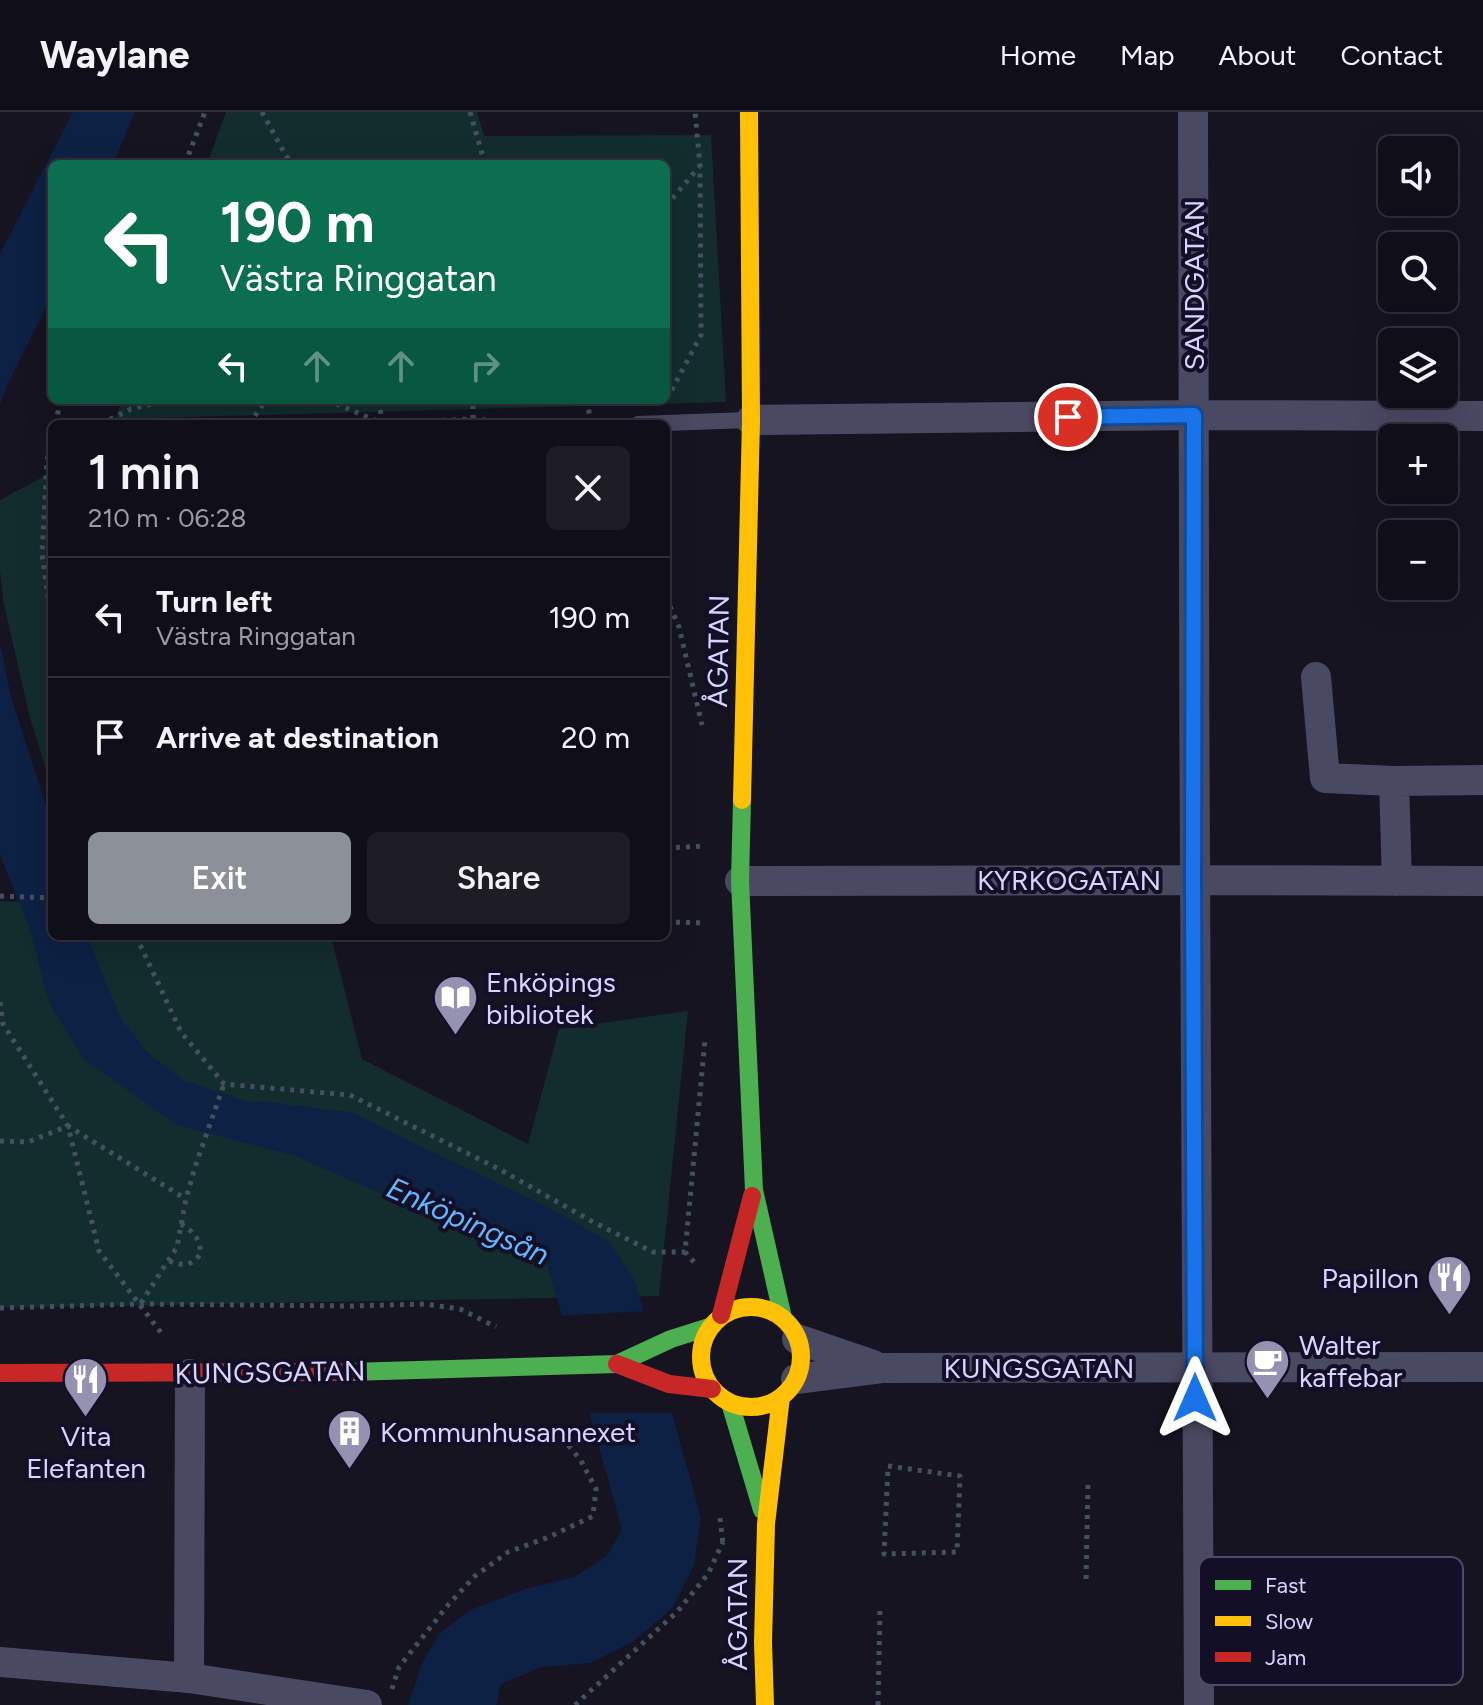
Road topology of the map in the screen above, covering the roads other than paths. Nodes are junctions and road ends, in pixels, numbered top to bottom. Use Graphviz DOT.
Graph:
graph roads {
  1 [pos="749,112"];
  2 [pos="1193,112"];
  3 [pos="1194,415"];
  4 [pos="1483,416"];
  5 [pos="751,420"];
  6 [pos="670,422"];
  7 [pos="1316,677"];
  8 [pos="1483,780"];
  9 [pos="1394,781"];
  10 [pos="1193,880"];
  11 [pos="740,881"];
  12 [pos="1397,881"];
  13 [pos="1483,881"];
  14 [pos="754,1190"];
  15 [pos="715,1321"];
  16 [pos="790,1329"];
  17 [pos="617,1364"];
  18 [pos="1483,1367"];
  19 [pos="882,1368"];
  20 [pos="1195,1368"];
  21 [pos="0,1373"];
  22 [pos="190,1374"];
  23 [pos="789,1388"];
  24 [pos="712,1389"];
  25 [pos="730,1403"];
  26 [pos="766,1524"];
  27 [pos="0,1662"];
  28 [pos="189,1678"];
  29 [pos="379,1699"];
  30 [pos="765,1705"];
  31 [pos="1199,1705"];
  1 -- 5 [label="street, ÅGATAN"];
  2 -- 3 [label="street, SANDGATAN"];
  3 -- 4 [label="street"];
  3 -- 5 [label="street"];
  3 -- 10 [label="street, SANDGATAN"];
  5 -- 6 [label="lane"];
  5 -- 11 [label="street, ÅGATAN"];
  7 -- 9 [label="street"];
  8 -- 9 [label="street"];
  9 -- 12 [label="street"];
  10 -- 11 [label="street, KYRKOGATAN"];
  10 -- 12 [label="street, KYRKOGATAN"];
  10 -- 20 [label="street, SANDGATAN"];
  11 -- 14 [label="street, ÅGATAN"];
  12 -- 13 [label="street, KYRKOGATAN"];
  14 -- 15 [label="street, ÅGATAN"];
  14 -- 16 [label="street, ÅGATAN"];
  15 -- 16 [label="street"];
  15 -- 17 [label="street"];
  15 -- 24 [label="street, ÅGATAN"];
  16 -- 19 [label="street, KUNGSGATAN"];
  16 -- 23 [label="street, ÅGATAN"];
  17 -- 22 [label="street, KUNGSGATAN"];
  17 -- 24 [label="street"];
  18 -- 20 [label="street, KUNGSGATAN"];
  19 -- 20 [label="street, KUNGSGATAN"];
  19 -- 23 [label="street, KUNGSGATAN"];
  20 -- 31 [label="street, SANDGATAN"];
  21 -- 22 [label="street, KUNGSGATAN"];
  22 -- 28 [label="street"];
  23 -- 25 [label="street"];
  23 -- 26 [label="street, ÅGATAN"];
  24 -- 25 [label="street"];
  25 -- 26 [label="street, ÅGATAN"];
  26 -- 30 [label="street, ÅGATAN"];
  27 -- 28 [label="street"];
  28 -- 29 [label="street"];
}
